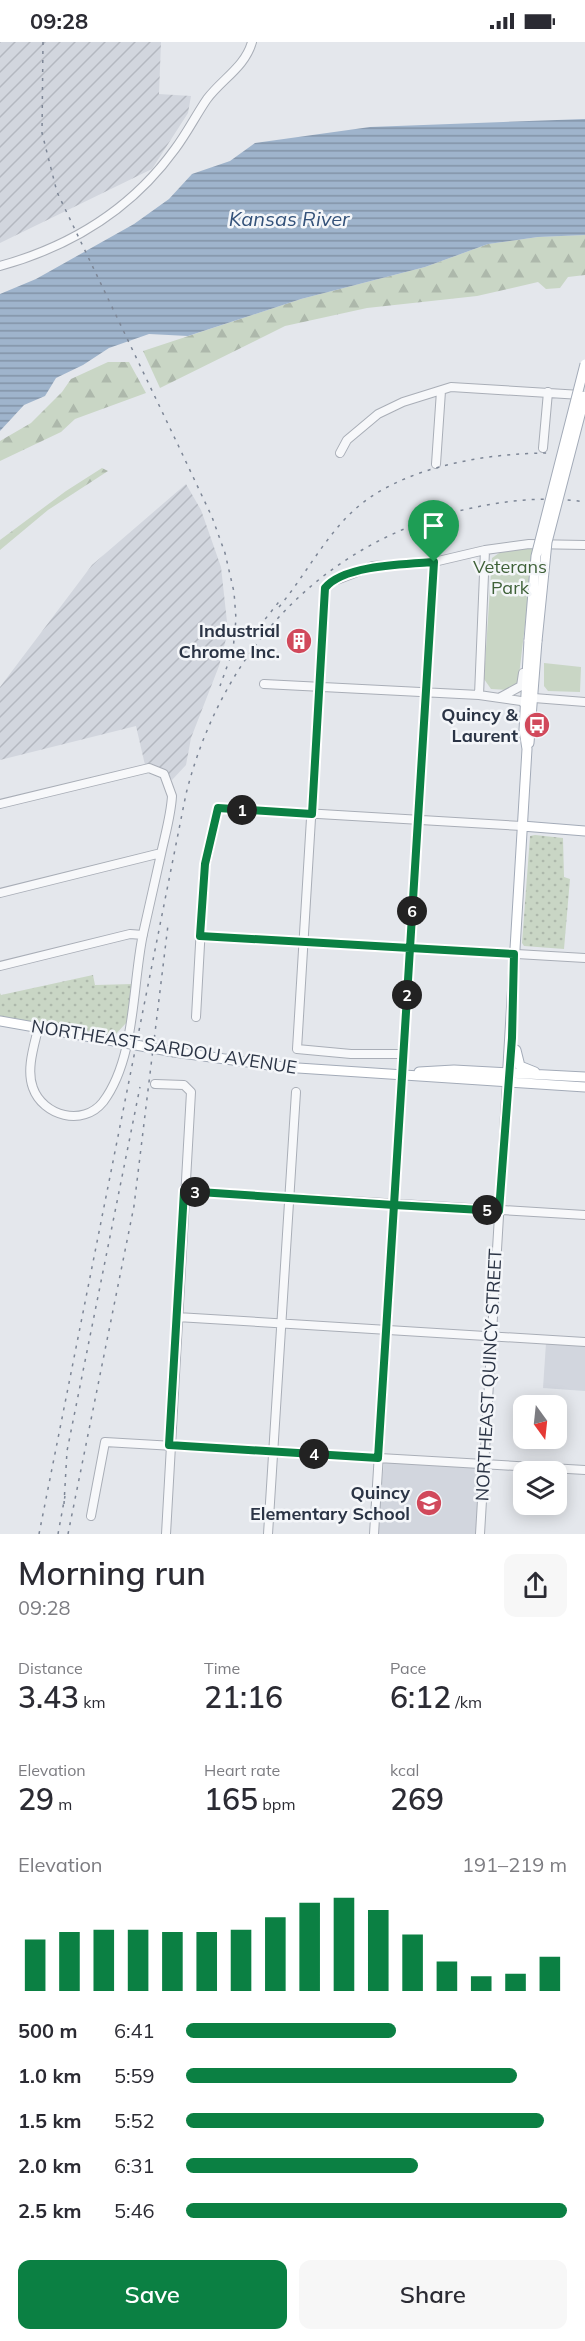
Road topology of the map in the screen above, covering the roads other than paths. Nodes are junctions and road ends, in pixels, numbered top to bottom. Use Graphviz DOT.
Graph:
graph roads {
  1 [pos="252,42"];
  2 [pos="0,266"];
  3 [pos="585,363"];
  4 [pos="441,391"];
  5 [pos="548,392"];
  6 [pos="585,396"];
  7 [pos="543,448"];
  8 [pos="340,453"];
  9 [pos="436,464"];
  10 [pos="585,546"];
  11 [pos="485,550"];
  12 [pos="434,562"];
  13 [pos="532,642"];
  14 [pos="264,684"];
  15 [pos="319,687"];
  16 [pos="424,693"];
  17 [pos="478,695"];
  18 [pos="501,697"];
  19 [pos="534,698"];
  20 [pos="585,702"];
  21 [pos="526,705"];
  22 [pos="527,749"];
  23 [pos="0,804"];
  24 [pos="312,814"];
  25 [pos="417,820"];
  26 [pos="522,826"];
  27 [pos="585,831"];
  28 [pos="161,853"];
  29 [pos="0,893"];
  30 [pos="143,935"];
  31 [pos="200,936"];
  32 [pos="304,941"];
  33 [pos="410,948"];
  34 [pos="514,954"];
  35 [pos="585,958"];
  36 [pos="0,966"];
  37 [pos="511,1015"];
  38 [pos="196,1017"];
  39 [pos="0,1021"];
  40 [pos="38,1029"];
  41 [pos="403,1054"];
  42 [pos="402,1074"];
  43 [pos="560,1076"];
  44 [pos="585,1077"];
  45 [pos="508,1078"];
  46 [pos="155,1084"];
  47 [pos="585,1087"];
  48 [pos="296,1092"];
  49 [pos="184,1191"];
  50 [pos="290,1197"];
  51 [pos="394,1205"];
  52 [pos="499,1211"];
  53 [pos="585,1215"];
  54 [pos="177,1317"];
  55 [pos="281,1324"];
  56 [pos="387,1330"];
  57 [pos="492,1336"];
  58 [pos="585,1342"];
  59 [pos="169,1445"];
  60 [pos="274,1452"];
  61 [pos="378,1458"];
  62 [pos="484,1464"];
  63 [pos="585,1470"];
  64 [pos="91,1516"];
  65 [pos="166,1534"];
  66 [pos="268,1534"];
  67 [pos="374,1534"];
  68 [pos="480,1534"];
  1 -- 2 [label="street"];
  3 -- 13 [label="main road, bridge"];
  4 -- 5 [label="street"];
  4 -- 8 [label="street"];
  4 -- 9 [label="street"];
  5 -- 6 [label="street"];
  5 -- 7 [label="street"];
  6 -- 13 [label="main road, bridge"];
  10 -- 11 [label="street"];
  11 -- 12 [label="street"];
  11 -- 17 [label="street"];
  12 -- 15 [label="street"];
  12 -- 16 [label="street"];
  13 -- 18 [label="street"];
  13 -- 19 [label="main road, NORTHEAST QUINCY STREET"];
  13 -- 21 [label="main road, NORTHEAST QUINCY STREET"];
  14 -- 15 [label="street"];
  15 -- 16 [label="street"];
  15 -- 24 [label="street"];
  16 -- 17 [label="street"];
  16 -- 25 [label="street"];
  17 -- 18 [label="street"];
  18 -- 21 [label="street"];
  19 -- 20 [label="street"];
  19 -- 22 [label="main road, NORTHEAST QUINCY STREET"];
  21 -- 22 [label="main road, NORTHEAST QUINCY STREET"];
  22 -- 26 [label="main road, NORTHEAST QUINCY STREET"];
  23 -- 28 [label="street"];
  24 -- 25 [label="street"];
  24 -- 31 [label="street"];
  24 -- 32 [label="street"];
  25 -- 26 [label="street"];
  25 -- 33 [label="street"];
  26 -- 27 [label="main road"];
  26 -- 34 [label="main road, NORTHEAST QUINCY STREET"];
  28 -- 29 [label="street"];
  28 -- 30 [label="street"];
  30 -- 36 [label="street"];
  30 -- 40 [label="street"];
  31 -- 32 [label="street"];
  31 -- 38 [label="street"];
  32 -- 33 [label="street"];
  32 -- 41 [label="street"];
  33 -- 34 [label="street"];
  33 -- 41 [label="street"];
  34 -- 35 [label="street"];
  34 -- 37 [label="main road, NORTHEAST QUINCY STREET"];
  37 -- 43 [label="main road"];
  37 -- 45 [label="main road, NORTHEAST QUINCY STREET"];
  39 -- 40 [label="main road, NORTHEAST SARDOU AVENUE"];
  40 -- 42 [label="main road, NORTHEAST SARDOU AVENUE, bridge"];
  41 -- 42 [label="street"];
  42 -- 45 [label="main road, NORTHEAST SARDOU AVENUE"];
  42 -- 51 [label="street"];
  43 -- 44 [label="main road"];
  43 -- 45 [label="main road"];
  45 -- 47 [label="main road"];
  45 -- 52 [label="street, NORTHEAST QUINCY STREET"];
  46 -- 49 [label="street"];
  48 -- 50 [label="street"];
  49 -- 50 [label="street"];
  49 -- 54 [label="street"];
  50 -- 51 [label="street"];
  50 -- 55 [label="street"];
  51 -- 52 [label="street"];
  51 -- 56 [label="street"];
  52 -- 53 [label="street"];
  52 -- 57 [label="street, NORTHEAST QUINCY STREET"];
  54 -- 55 [label="street"];
  54 -- 59 [label="street"];
  55 -- 56 [label="street"];
  55 -- 60 [label="street"];
  56 -- 57 [label="street"];
  56 -- 61 [label="street"];
  57 -- 58 [label="street"];
  57 -- 62 [label="street, NORTHEAST QUINCY STREET"];
  59 -- 60 [label="street"];
  59 -- 64 [label="street"];
  59 -- 65 [label="street"];
  60 -- 61 [label="street"];
  60 -- 66 [label="street"];
  61 -- 62 [label="street"];
  61 -- 67 [label="street"];
  62 -- 63 [label="street"];
  62 -- 68 [label="street, NORTHEAST QUINCY STREET"];
}
